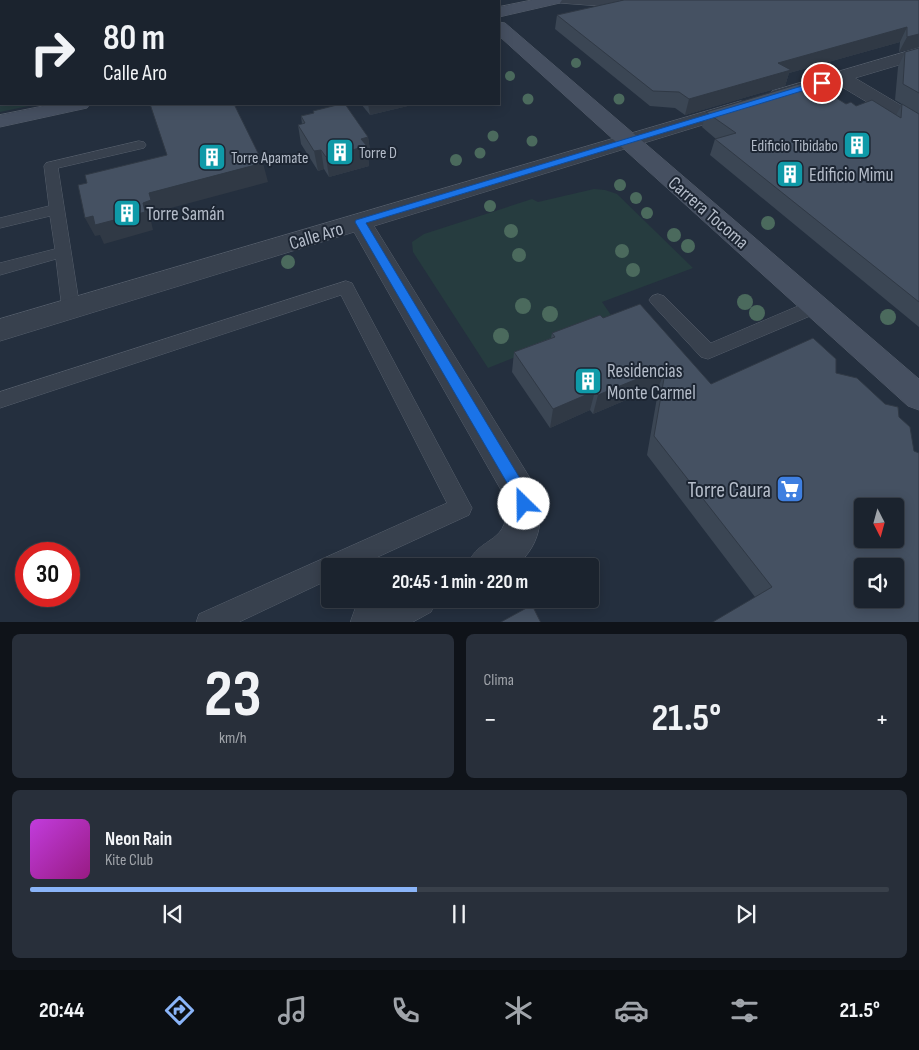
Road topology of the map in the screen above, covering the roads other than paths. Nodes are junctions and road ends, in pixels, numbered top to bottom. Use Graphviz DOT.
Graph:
graph roads {
  1 [pos="554,0"];
  2 [pos="560,0"];
  3 [pos="615,0"];
  4 [pos="500,12"];
  5 [pos="500,28"];
  6 [pos="500,45"];
  7 [pos="919,53"];
  8 [pos="538,62"];
  9 [pos="839,77"];
  10 [pos="75,105"];
  11 [pos="0,121"];
  12 [pos="919,125"];
  13 [pos="628,141"];
  14 [pos="139,145"];
  15 [pos="57,209"];
  16 [pos="360,222"];
  17 [pos="0,223"];
  18 [pos="63,252"];
  19 [pos="0,269"];
  20 [pos="658,300"];
  21 [pos="816,306"];
  22 [pos="71,309"];
  23 [pos="0,330"];
  24 [pos="919,397"];
  25 [pos="0,400"];
  26 [pos="351,558"];
  27 [pos="497,558"];
  28 [pos="321,571"];
  29 [pos="399,608"];
  30 [pos="208,622"];
  31 [pos="369,622"];
  1 -- 4 [label="street"];
  2 -- 3 [label="lane"];
  5 -- 8 [label="street, Carrera Tocoma"];
  6 -- 8 [label="street"];
  7 -- 9 [label="street, Calle Aro"];
  8 -- 13 [label="street, Carrera Tocoma"];
  9 -- 12 [label="street"];
  9 -- 13 [label="street, Calle Aro"];
  10 -- 11 [label="street"];
  13 -- 16 [label="street, Calle Aro"];
  13 -- 21 [label="street, Carrera Tocoma"];
  14 -- 15 [label="lane"];
  15 -- 17 [label="lane"];
  15 -- 18 [label="lane"];
  16 -- 22 [label="street, Calle Aro"];
  16 -- 27 [label="street"];
  18 -- 19 [label="lane"];
  18 -- 22 [label="lane"];
  20 -- 21 [label="lane"];
  21 -- 24 [label="street, Carrera Tocoma"];
  22 -- 23 [label="street, Calle Aro"];
  25 -- 26 [label="lane"];
  28 -- 30 [label="lane"];
  29 -- 31 [label="street"];
}
